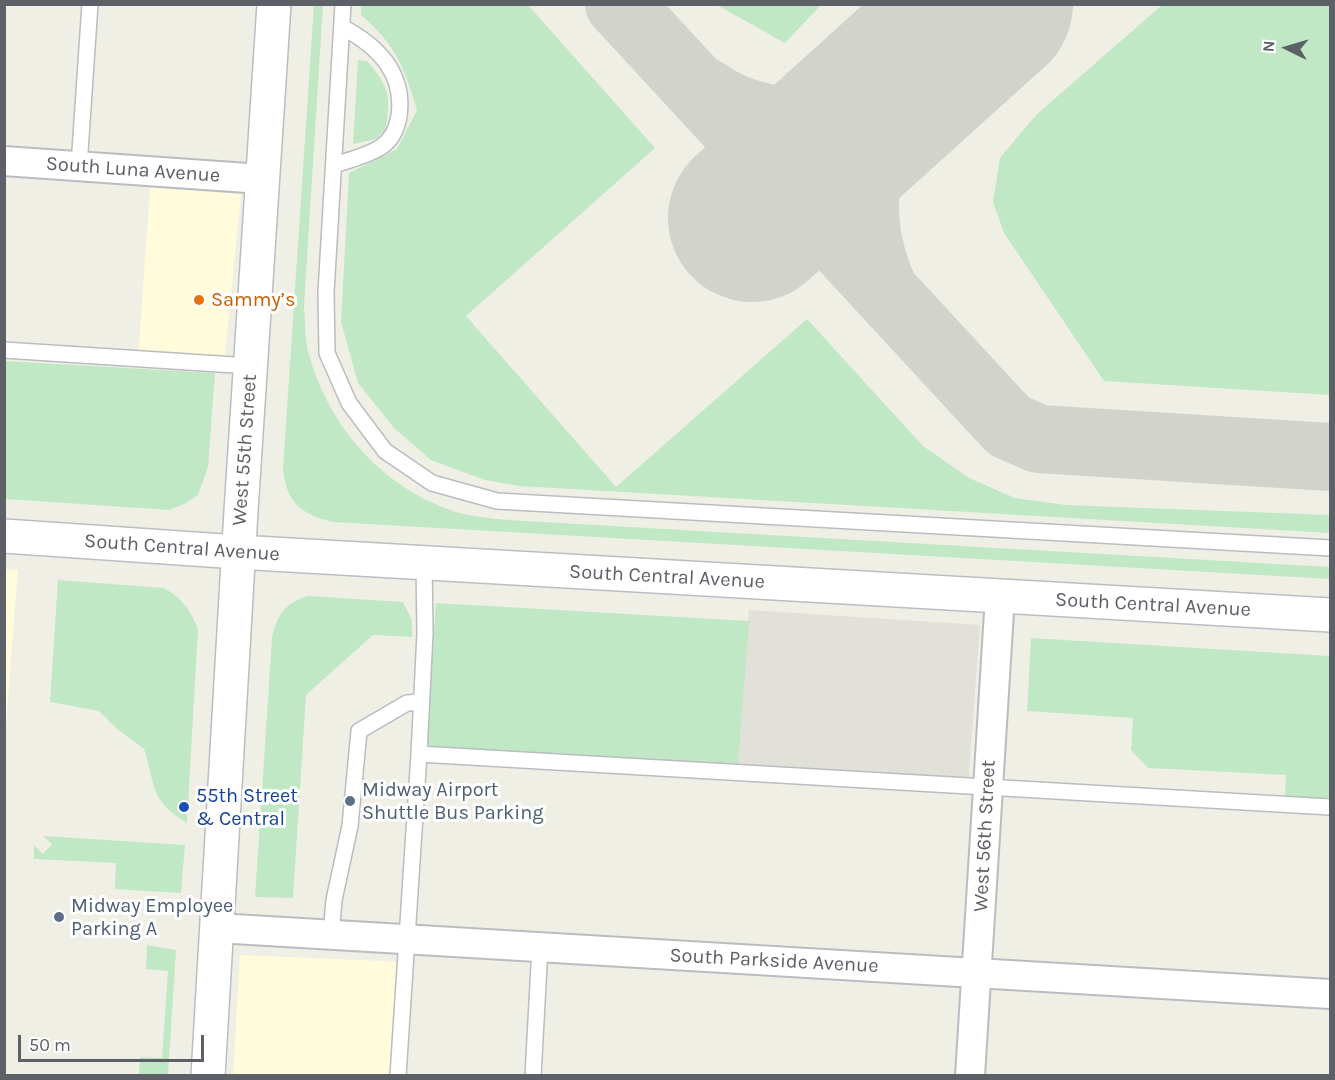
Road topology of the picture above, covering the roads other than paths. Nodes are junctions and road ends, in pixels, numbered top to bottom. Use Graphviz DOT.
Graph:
graph roads {
  1 [pos="90,4"];
  2 [pos="274,4"];
  3 [pos="343,4"];
  4 [pos="342,27"];
  5 [pos="4,161"];
  6 [pos="334,165"];
  7 [pos="79,166"];
  8 [pos="262,179"];
  9 [pos="4,350"];
  10 [pos="250,366"];
  11 [pos="4,536"];
  12 [pos="1330,548"];
  13 [pos="238,552"];
  14 [pos="424,563"];
  15 [pos="1000,596"];
  16 [pos="1330,615"];
  17 [pos="421,702"];
  18 [pos="419,754"];
  19 [pos="988,788"];
  20 [pos="1330,807"];
  21 [pos="217,928"];
  22 [pos="331,934"];
  23 [pos="407,939"];
  24 [pos="540,947"];
  25 [pos="977,973"];
  26 [pos="1330,994"];
  27 [pos="208,1076"];
  28 [pos="398,1076"];
  29 [pos="533,1076"];
  30 [pos="970,1076"];
  1 -- 7 [label="lane"];
  2 -- 8 [label="main road, West 55th Street"];
  3 -- 4 [label="lane"];
  4 -- 6 [label="lane"];
  4 -- 6 [label="lane"];
  5 -- 7 [label="street, South Luna Avenue"];
  6 -- 12 [label="lane"];
  7 -- 8 [label="street, South Luna Avenue"];
  8 -- 10 [label="main road, West 55th Street"];
  9 -- 10 [label="lane"];
  10 -- 13 [label="main road, West 55th Street"];
  11 -- 13 [label="main road, South Central Avenue"];
  13 -- 14 [label="main road, South Central Avenue"];
  13 -- 21 [label="main road, West 55th Street"];
  14 -- 15 [label="main road, South Central Avenue"];
  14 -- 17 [label="lane"];
  15 -- 16 [label="main road, South Central Avenue"];
  15 -- 19 [label="street, West 56th Street"];
  17 -- 18 [label="lane"];
  17 -- 22 [label="lane"];
  18 -- 19 [label="lane"];
  18 -- 23 [label="lane"];
  19 -- 20 [label="lane"];
  19 -- 25 [label="street, West 56th Street"];
  21 -- 22 [label="street, South Parkside Avenue"];
  21 -- 27 [label="main road, West 55th Street"];
  22 -- 23 [label="street, South Parkside Avenue"];
  23 -- 24 [label="street, South Parkside Avenue"];
  23 -- 28 [label="lane"];
  24 -- 25 [label="street, South Parkside Avenue"];
  24 -- 29 [label="lane"];
  25 -- 26 [label="street, South Parkside Avenue"];
  25 -- 30 [label="street, West 56th Street"];
}
